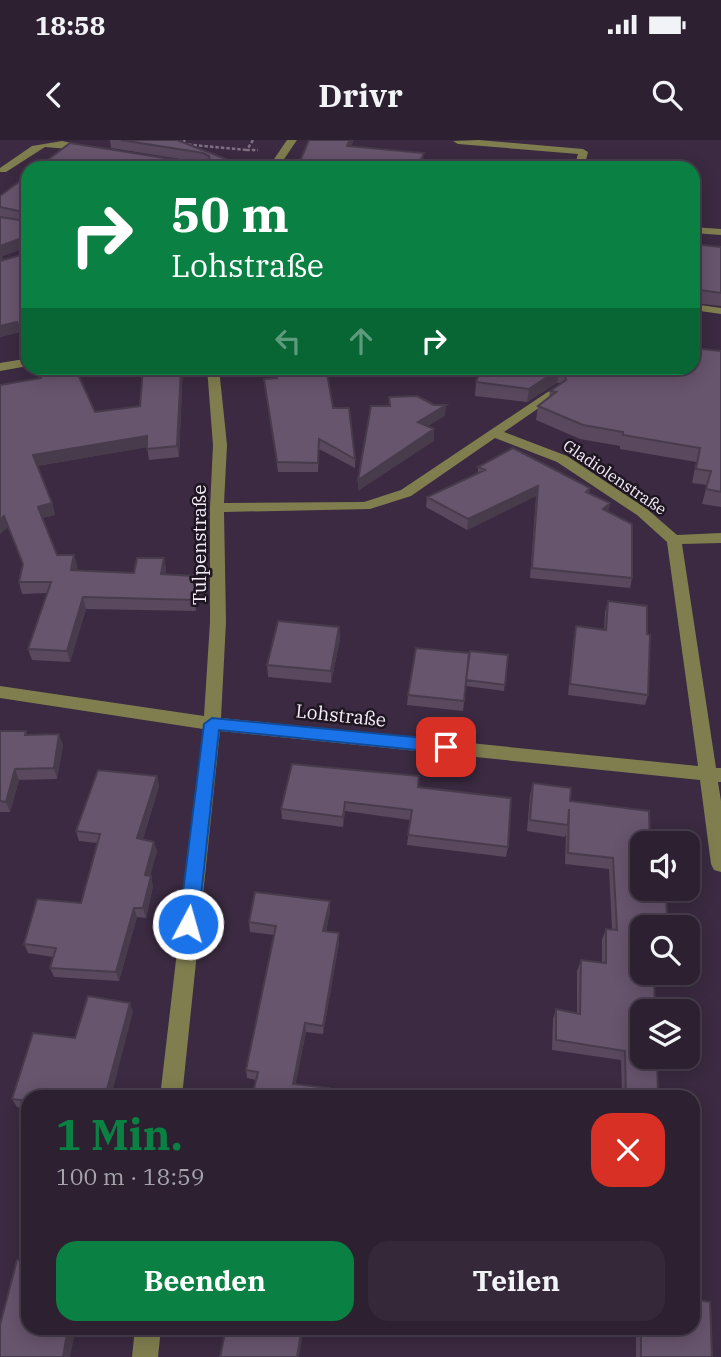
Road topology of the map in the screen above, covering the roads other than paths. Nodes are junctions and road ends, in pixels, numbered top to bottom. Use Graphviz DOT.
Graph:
graph roads {
  1 [pos="292,140"];
  2 [pos="590,140"];
  3 [pos="458,141"];
  4 [pos="102,150"];
  5 [pos="583,152"];
  6 [pos="278,161"];
  7 [pos="581,161"];
  8 [pos="4,170"];
  9 [pos="700,230"];
  10 [pos="721,232"];
  11 [pos="700,308"];
  12 [pos="721,311"];
  13 [pos="0,356"];
  14 [pos="21,357"];
  15 [pos="21,357"];
  16 [pos="0,367"];
  17 [pos="214,375"];
  18 [pos="558,389"];
  19 [pos="494,433"];
  20 [pos="217,508"];
  21 [pos="721,538"];
  22 [pos="674,540"];
  23 [pos="0,692"];
  24 [pos="212,724"];
  25 [pos="715,774"];
  26 [pos="721,864"];
  27 [pos="173,1090"];
  28 [pos="147,1335"];
  29 [pos="145,1357"];
  1 -- 6 [label="street"];
  2 -- 5 [label="street"];
  3 -- 5 [label="street"];
  4 -- 8 [label="street"];
  5 -- 7 [label="street"];
  9 -- 10 [label="street"];
  11 -- 12 [label="street"];
  13 -- 14 [label="street"];
  15 -- 16 [label="street"];
  17 -- 20 [label="street, Tulpenstraße"];
  18 -- 19 [label="street"];
  19 -- 20 [label="street"];
  19 -- 22 [label="street, Gladiolenstraße"];
  20 -- 24 [label="street, Tulpenstraße"];
  21 -- 22 [label="street, Gladiolenstraße"];
  22 -- 25 [label="street, Gladiolenstraße"];
  23 -- 24 [label="street, Lohstraße"];
  24 -- 25 [label="street, Lohstraße"];
  24 -- 27 [label="street, Tulpenstraße"];
  25 -- 26 [label="street, Gladiolenstraße"];
  28 -- 29 [label="street"];
}
